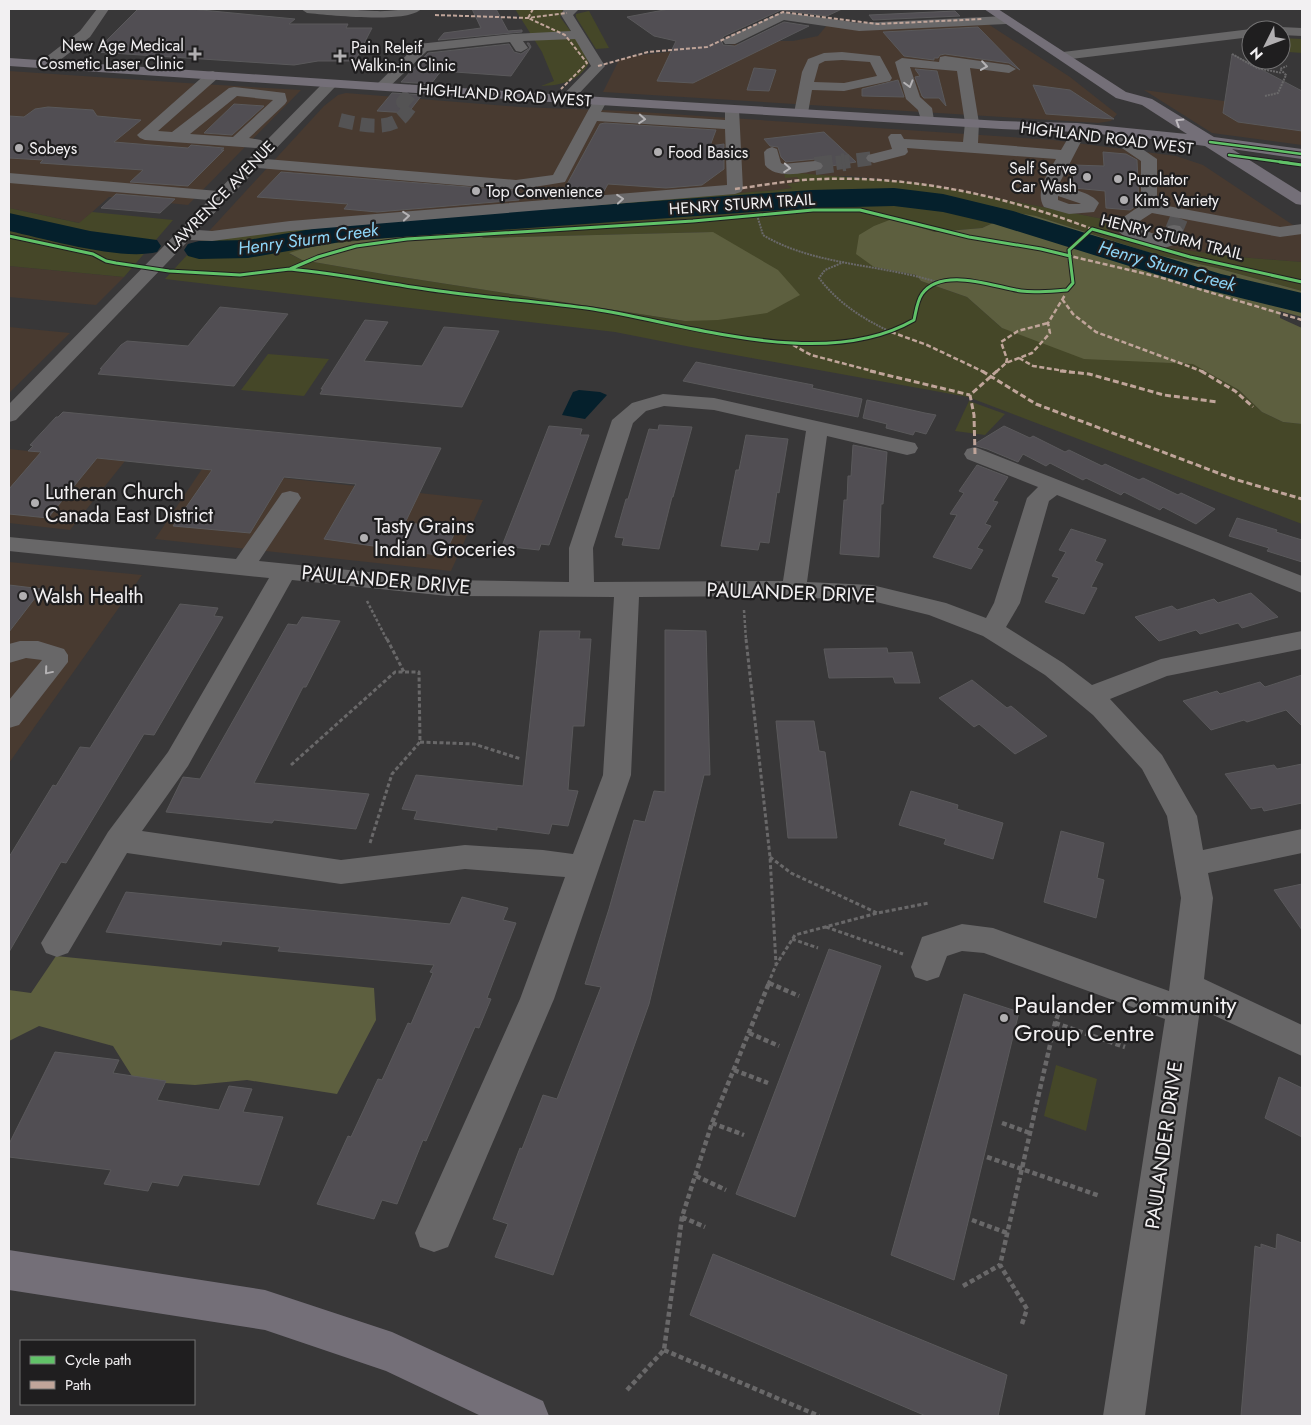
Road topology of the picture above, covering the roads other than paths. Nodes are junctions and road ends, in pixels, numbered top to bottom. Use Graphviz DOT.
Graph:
graph roads {
  1 [pos="103,9"];
  2 [pos="307,9"];
  3 [pos="415,9"];
  4 [pos="425,9"];
  5 [pos="573,9"];
  6 [pos="990,9"];
  7 [pos="377,15"];
  8 [pos="1006,20"];
  9 [pos="1241,34"];
  10 [pos="579,35"];
  11 [pos="730,41"];
  12 [pos="917,49"];
  13 [pos="1063,56"];
  14 [pos="9,62"];
  15 [pos="46,64"];
  16 [pos="1009,69"];
  17 [pos="214,75"];
  18 [pos="330,84"];
  19 [pos="807,86"];
  20 [pos="381,87"];
  21 [pos="566,99"];
  22 [pos="921,105"];
  23 [pos="178,106"];
  24 [pos="1127,107"];
  25 [pos="212,108"];
  26 [pos="597,108"];
  27 [pos="801,113"];
  28 [pos="971,115"];
  29 [pos="732,117"];
  30 [pos="927,120"];
  31 [pos="1001,124"];
  32 [pos="1104,130"];
  33 [pos="1076,136"];
  34 [pos="176,137"];
  35 [pos="1178,137"];
  36 [pos="237,141"];
  37 [pos="1122,141"];
  38 [pos="272,144"];
  39 [pos="1204,146"];
  40 [pos="970,147"];
  41 [pos="772,152"];
  42 [pos="1302,154"];
  43 [pos="1066,155"];
  44 [pos="1230,155"];
  45 [pos="874,158"];
  46 [pos="254,163"];
  47 [pos="1302,165"];
  48 [pos="815,166"];
  49 [pos="9,178"];
  50 [pos="1050,188"];
  51 [pos="222,196"];
  52 [pos="1297,197"];
  53 [pos="1149,207"];
  54 [pos="1302,218"];
  55 [pos="1178,220"];
  56 [pos="1302,229"];
  57 [pos="184,235"];
  58 [pos="9,416"];
  59 [pos="817,429"];
  60 [pos="907,448"];
  61 [pos="975,454"];
  62 [pos="1056,486"];
  63 [pos="290,498"];
  64 [pos="9,544"];
  65 [pos="242,567"];
  66 [pos="285,572"];
  67 [pos="1302,585"];
  68 [pos="794,588"];
  69 [pos="582,590"];
  70 [pos="627,590"];
  71 [pos="992,630"];
  72 [pos="1302,640"];
  73 [pos="9,654"];
  74 [pos="1089,697"];
  75 [pos="9,718"];
  76 [pos="119,840"];
  77 [pos="1302,841"];
  78 [pos="1191,864"];
  79 [pos="583,868"];
  80 [pos="57,942"];
  81 [pos="919,962"];
  82 [pos="1185,999"];
  83 [pos="1302,1041"];
  84 [pos="434,1233"];
  85 [pos="9,1270"];
  86 [pos="528,1416"];
  87 [pos="1124,1416"];
  1 -- 15 [label="street"];
  2 -- 7 [label="street"];
  3 -- 7 [label="street"];
  4 -- 7 [label="street"];
  5 -- 10 [label="street"];
  6 -- 8 [label="main road"];
  8 -- 11 [label="street"];
  8 -- 13 [label="main road"];
  9 -- 13 [label="street"];
  10 -- 20 [label="street"];
  10 -- 21 [label="street"];
  12 -- 16 [label="street, one-way"];
  13 -- 24 [label="main road"];
  14 -- 15 [label="main road, HIGHLAND ROAD WEST"];
  15 -- 17 [label="main road, HIGHLAND ROAD WEST"];
  17 -- 18 [label="main road, HIGHLAND ROAD WEST"];
  17 -- 23 [label="street"];
  18 -- 20 [label="main road, HIGHLAND ROAD WEST"];
  18 -- 38 [label="street, LAWRENCE AVENUE"];
  19 -- 19 [label="street"];
  19 -- 27 [label="street"];
  20 -- 21 [label="main road, HIGHLAND ROAD WEST"];
  21 -- 26 [label="main road, HIGHLAND ROAD WEST"];
  22 -- 28 [label="street"];
  28 -- 22 [label="street, one-way"];
  22 -- 30 [label="street"];
  23 -- 25 [label="street"];
  23 -- 34 [label="street"];
  24 -- 32 [label="main road"];
  24 -- 35 [label="main road"];
  39 -- 24 [label="main road, one-way"];
  25 -- 34 [label="street"];
  25 -- 36 [label="street"];
  26 -- 29 [label="street"];
  26 -- 46 [label="street"];
  27 -- 29 [label="main road, HIGHLAND ROAD WEST"];
  27 -- 30 [label="main road, HIGHLAND ROAD WEST"];
  28 -- 30 [label="main road, HIGHLAND ROAD WEST"];
  28 -- 31 [label="main road, HIGHLAND ROAD WEST"];
  28 -- 40 [label="street"];
  57 -- 29 [label="street, one-way"];
  31 -- 32 [label="main road, HIGHLAND ROAD WEST"];
  31 -- 33 [label="main road, HIGHLAND ROAD WEST"];
  32 -- 35 [label="main road, HIGHLAND ROAD WEST"];
  33 -- 37 [label="main road, HIGHLAND ROAD WEST"];
  33 -- 43 [label="street"];
  34 -- 36 [label="street"];
  35 -- 39 [label="main road"];
  36 -- 38 [label="street"];
  37 -- 39 [label="main road, HIGHLAND ROAD WEST"];
  37 -- 53 [label="street"];
  38 -- 46 [label="street, LAWRENCE AVENUE"];
  39 -- 42 [label="main road, HIGHLAND ROAD WEST"];
  39 -- 44 [label="main road, HIGHLAND ROAD WEST"];
  39 -- 54 [label="main road"];
  40 -- 43 [label="street"];
  40 -- 45 [label="street"];
  41 -- 48 [label="street, one-way"];
  43 -- 50 [label="street"];
  44 -- 47 [label="main road, HIGHLAND ROAD WEST"];
  44 -- 52 [label="main road"];
  46 -- 51 [label="street, LAWRENCE AVENUE"];
  47 -- 52 [label="main road"];
  49 -- 51 [label="street"];
  51 -- 57 [label="street, LAWRENCE AVENUE"];
  53 -- 55 [label="street"];
  53 -- 55 [label="street"];
  55 -- 56 [label="street"];
  57 -- 58 [label="street, LAWRENCE AVENUE"];
  59 -- 60 [label="street"];
  59 -- 68 [label="street"];
  59 -- 69 [label="street"];
  61 -- 62 [label="street"];
  62 -- 67 [label="street"];
  62 -- 71 [label="street"];
  63 -- 65 [label="street"];
  64 -- 65 [label="street, PAULANDER DRIVE"];
  65 -- 66 [label="street, PAULANDER DRIVE"];
  66 -- 69 [label="street, PAULANDER DRIVE"];
  66 -- 76 [label="street"];
  68 -- 70 [label="street, PAULANDER DRIVE"];
  68 -- 71 [label="street, PAULANDER DRIVE"];
  69 -- 70 [label="street, PAULANDER DRIVE"];
  70 -- 79 [label="street"];
  71 -- 74 [label="street, PAULANDER DRIVE"];
  72 -- 74 [label="street"];
  73 -- 75 [label="street, one-way"];
  74 -- 78 [label="street, PAULANDER DRIVE"];
  76 -- 79 [label="street"];
  76 -- 80 [label="street"];
  77 -- 78 [label="street"];
  78 -- 82 [label="street, PAULANDER DRIVE"];
  79 -- 84 [label="street"];
  81 -- 82 [label="street"];
  82 -- 83 [label="street"];
  82 -- 87 [label="street, PAULANDER DRIVE"];
  85 -- 86 [label="main road"];
}
